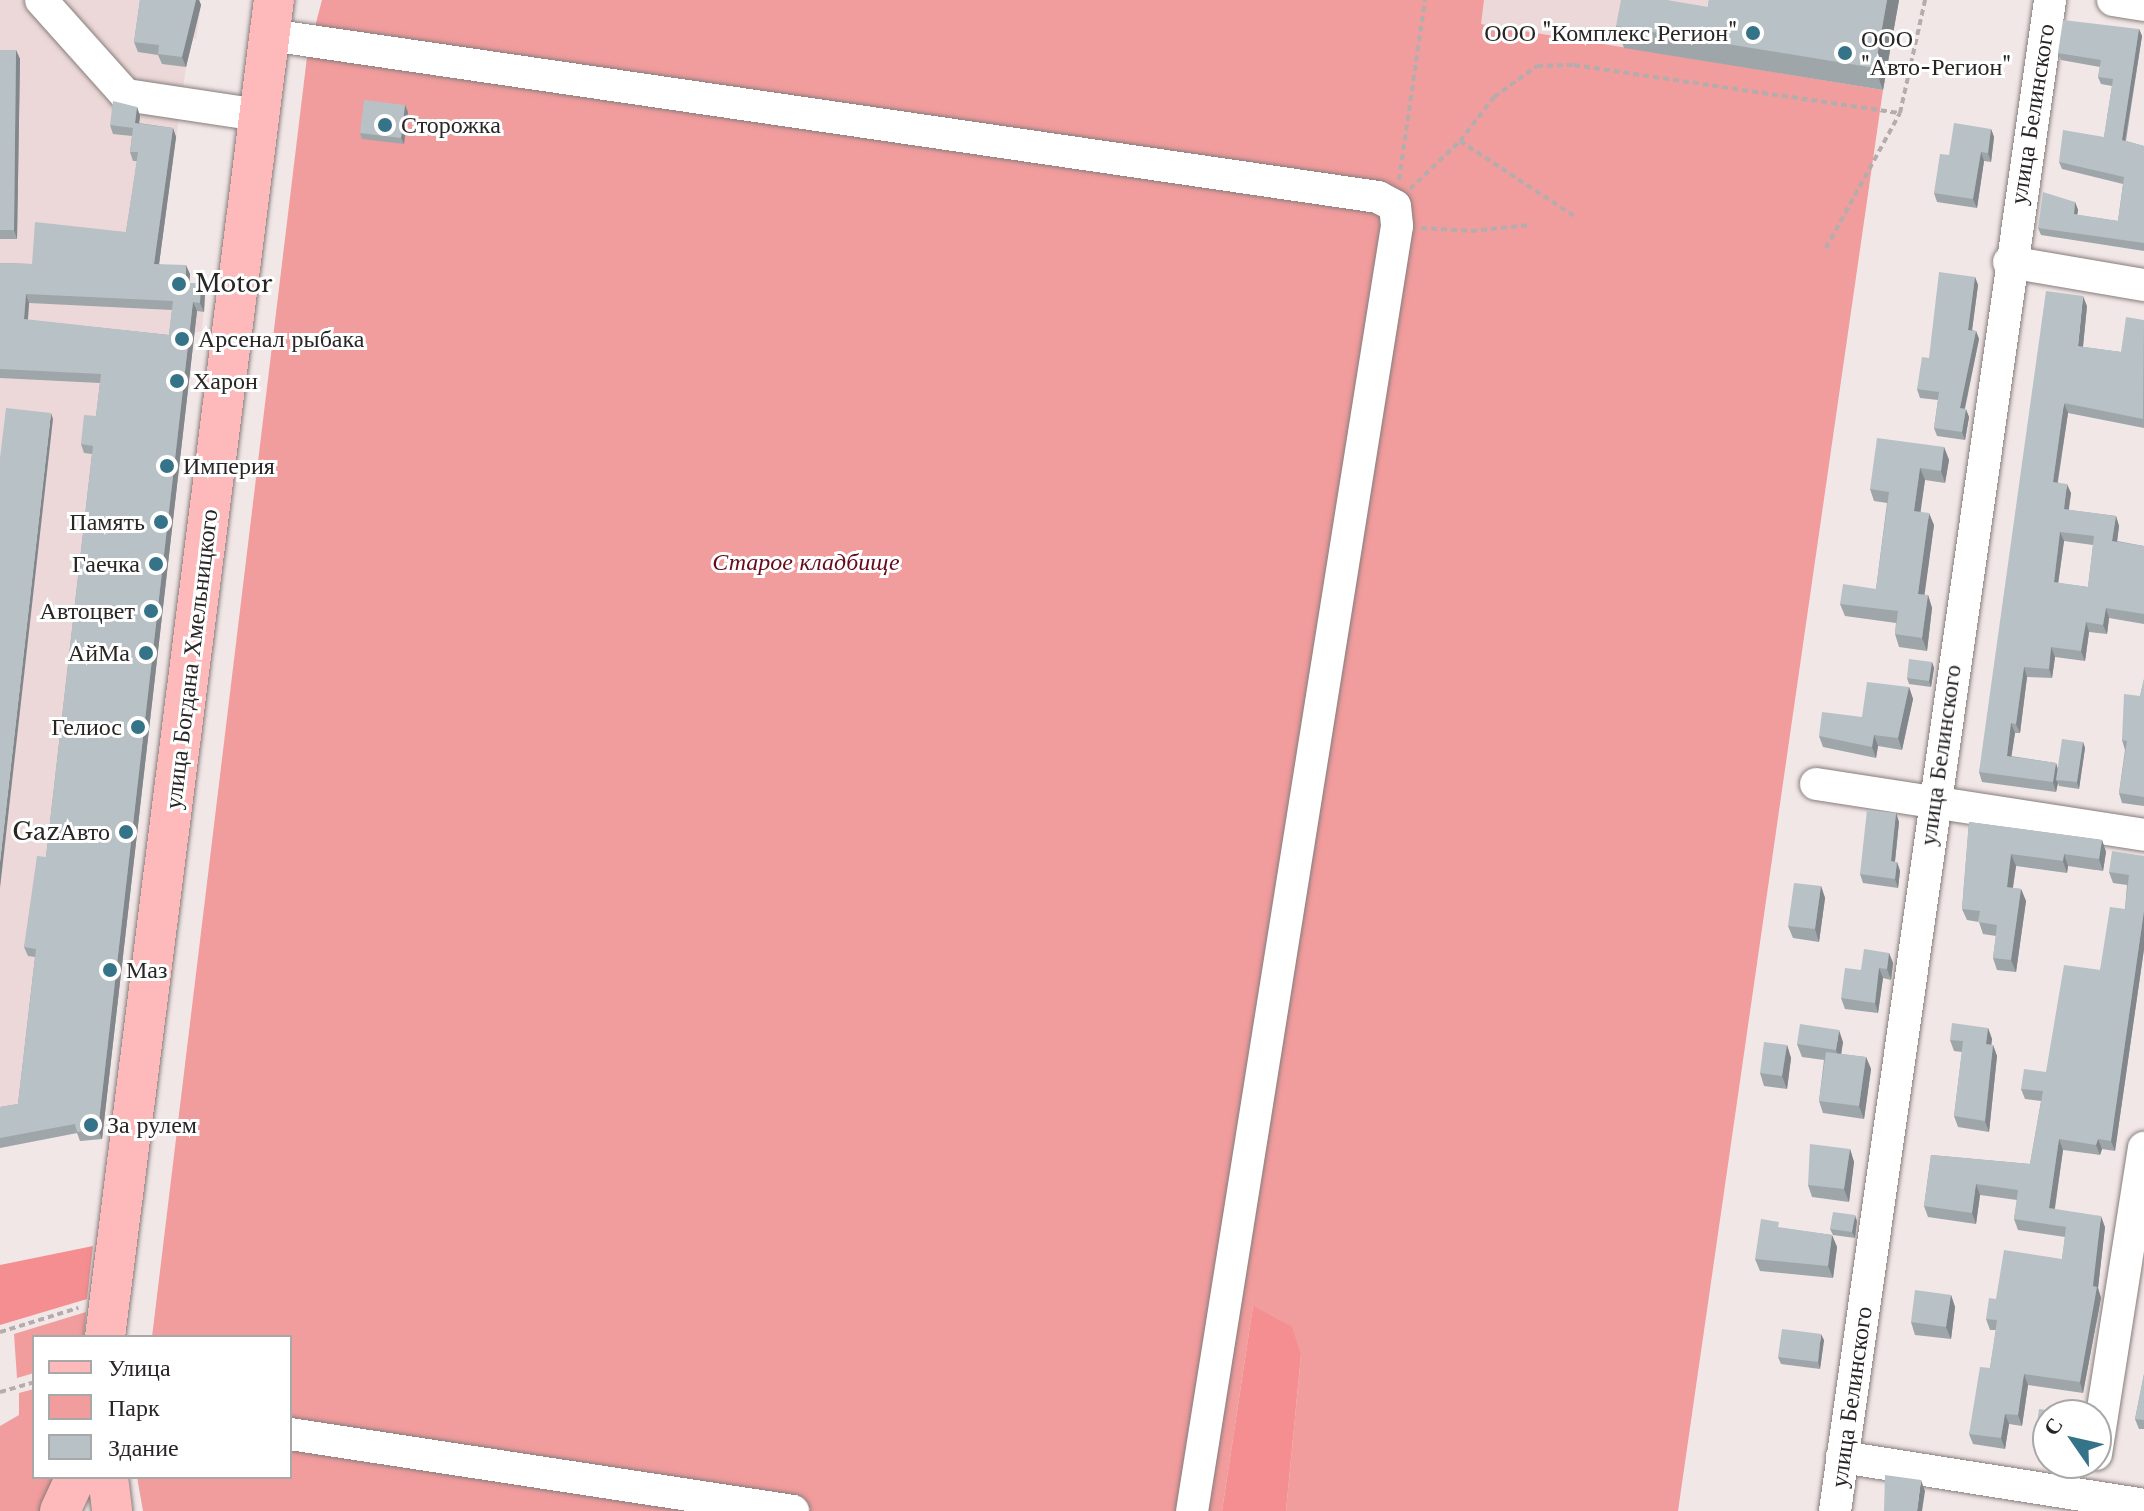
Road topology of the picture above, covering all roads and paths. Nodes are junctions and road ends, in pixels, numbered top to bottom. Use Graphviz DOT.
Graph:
graph roads {
  1 [pos="41,0"];
  2 [pos="1425,0"];
  3 [pos="1925,0"];
  4 [pos="2050,0"];
  5 [pos="2113,0"];
  6 [pos="2144,5"];
  7 [pos="272,17"];
  8 [pos="1900,113"];
  9 [pos="259,115"];
  10 [pos="1460,141"];
  11 [pos="1395,206"];
  12 [pos="1574,216"];
  13 [pos="1530,225"];
  14 [pos="1826,248"];
  15 [pos="2009,262"];
  16 [pos="2144,285"];
  17 [pos="1816,784"];
  18 [pos="1933,802"];
  19 [pos="2144,835"];
  20 [pos="2144,1148"];
  21 [pos="102,1324"];
  22 [pos="0,1332"];
  23 [pos="32,1383"];
  24 [pos="0,1392"];
  25 [pos="2105,1399"];
  26 [pos="292,1434"];
  27 [pos="1842,1457"];
  28 [pos="75,1479"];
  29 [pos="108,1479"];
  30 [pos="2092,1479"];
  31 [pos="2088,1504"];
  32 [pos="2144,1505"];
  33 [pos="60,1511"];
  34 [pos="112,1511"];
  35 [pos="793,1511"];
  36 [pos="1192,1511"];
  37 [pos="1835,1511"];
  1 -- 9 [label="street"];
  2 -- 11 [label="path"];
  3 -- 8 [label="path"];
  4 -- 15 [label="street, улица Белинского"];
  5 -- 6 [label="street"];
  7 -- 9 [label="main road, улица Богдана Хмельницкого"];
  7 -- 11 [label="street"];
  8 -- 10 [label="path"];
  8 -- 14 [label="path"];
  9 -- 21 [label="main road, улица Богдана Хмельницкого"];
  10 -- 11 [label="path"];
  10 -- 12 [label="path"];
  11 -- 13 [label="path"];
  11 -- 36 [label="street"];
  15 -- 16 [label="street"];
  15 -- 18 [label="street, улица Белинского"];
  17 -- 18 [label="street"];
  18 -- 19 [label="street"];
  18 -- 27 [label="street, улица Белинского"];
  20 -- 25 [label="street"];
  21 -- 22 [label="path"];
  23 -- 24 [label="path"];
  26 -- 35 [label="street"];
  27 -- 31 [label="street"];
  27 -- 37 [label="street, улица Белинского"];
  28 -- 33 [label="main road"];
  29 -- 34 [label="main road"];
  30 -- 31 [label="street"];
  31 -- 32 [label="street"];
}
